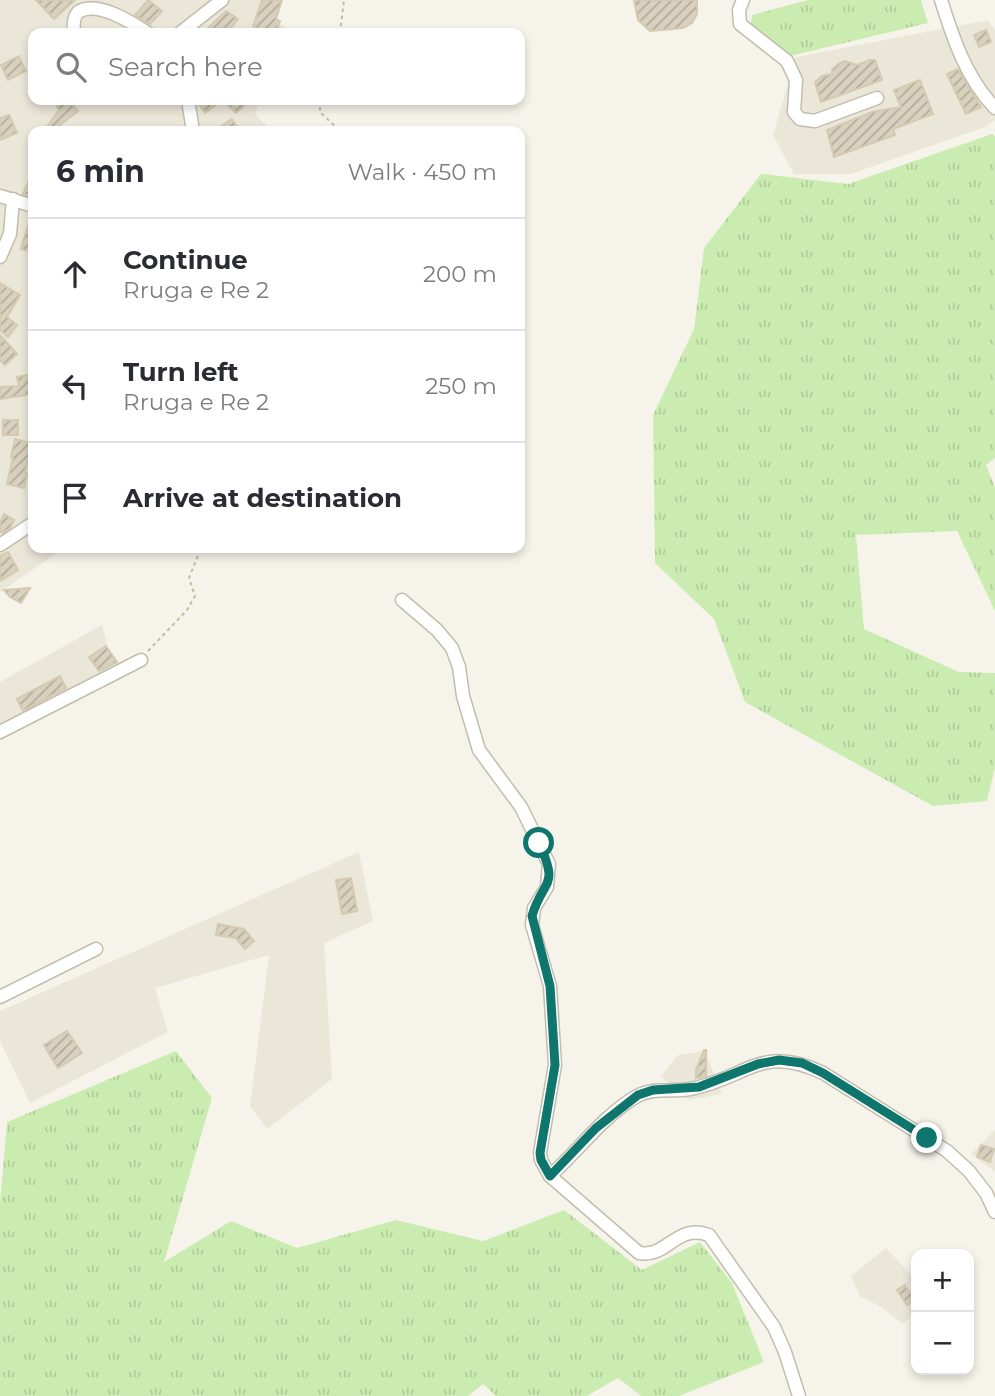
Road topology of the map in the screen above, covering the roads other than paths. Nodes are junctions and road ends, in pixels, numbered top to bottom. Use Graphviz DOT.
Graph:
graph roads {
  1 [pos="743,0"];
  2 [pos="941,0"];
  3 [pos="216,2"];
  4 [pos="74,28"];
  5 [pos="140,28"];
  6 [pos="186,28"];
  7 [pos="877,97"];
  8 [pos="189,105"];
  9 [pos="995,108"];
  10 [pos="192,126"];
  11 [pos="6,197"];
  12 [pos="28,204"];
  13 [pos="0,257"];
  14 [pos="28,526"];
  15 [pos="0,545"];
  16 [pos="401,600"];
  17 [pos="141,660"];
  18 [pos="0,732"];
  19 [pos="96,949"];
  20 [pos="0,997"];
  21 [pos="550,1176"];
  22 [pos="995,1212"];
  23 [pos="799,1396"];
  1 -- 7 [label="street"];
  2 -- 9 [label="street"];
  3 -- 6 [label="street"];
  4 -- 5 [label="street"];
  8 -- 10 [label="street"];
  11 -- 12 [label="street"];
  11 -- 13 [label="street"];
  14 -- 15 [label="street"];
  16 -- 21 [label="street"];
  17 -- 18 [label="street"];
  19 -- 20 [label="street"];
  21 -- 22 [label="street"];
  21 -- 23 [label="street"];
}
